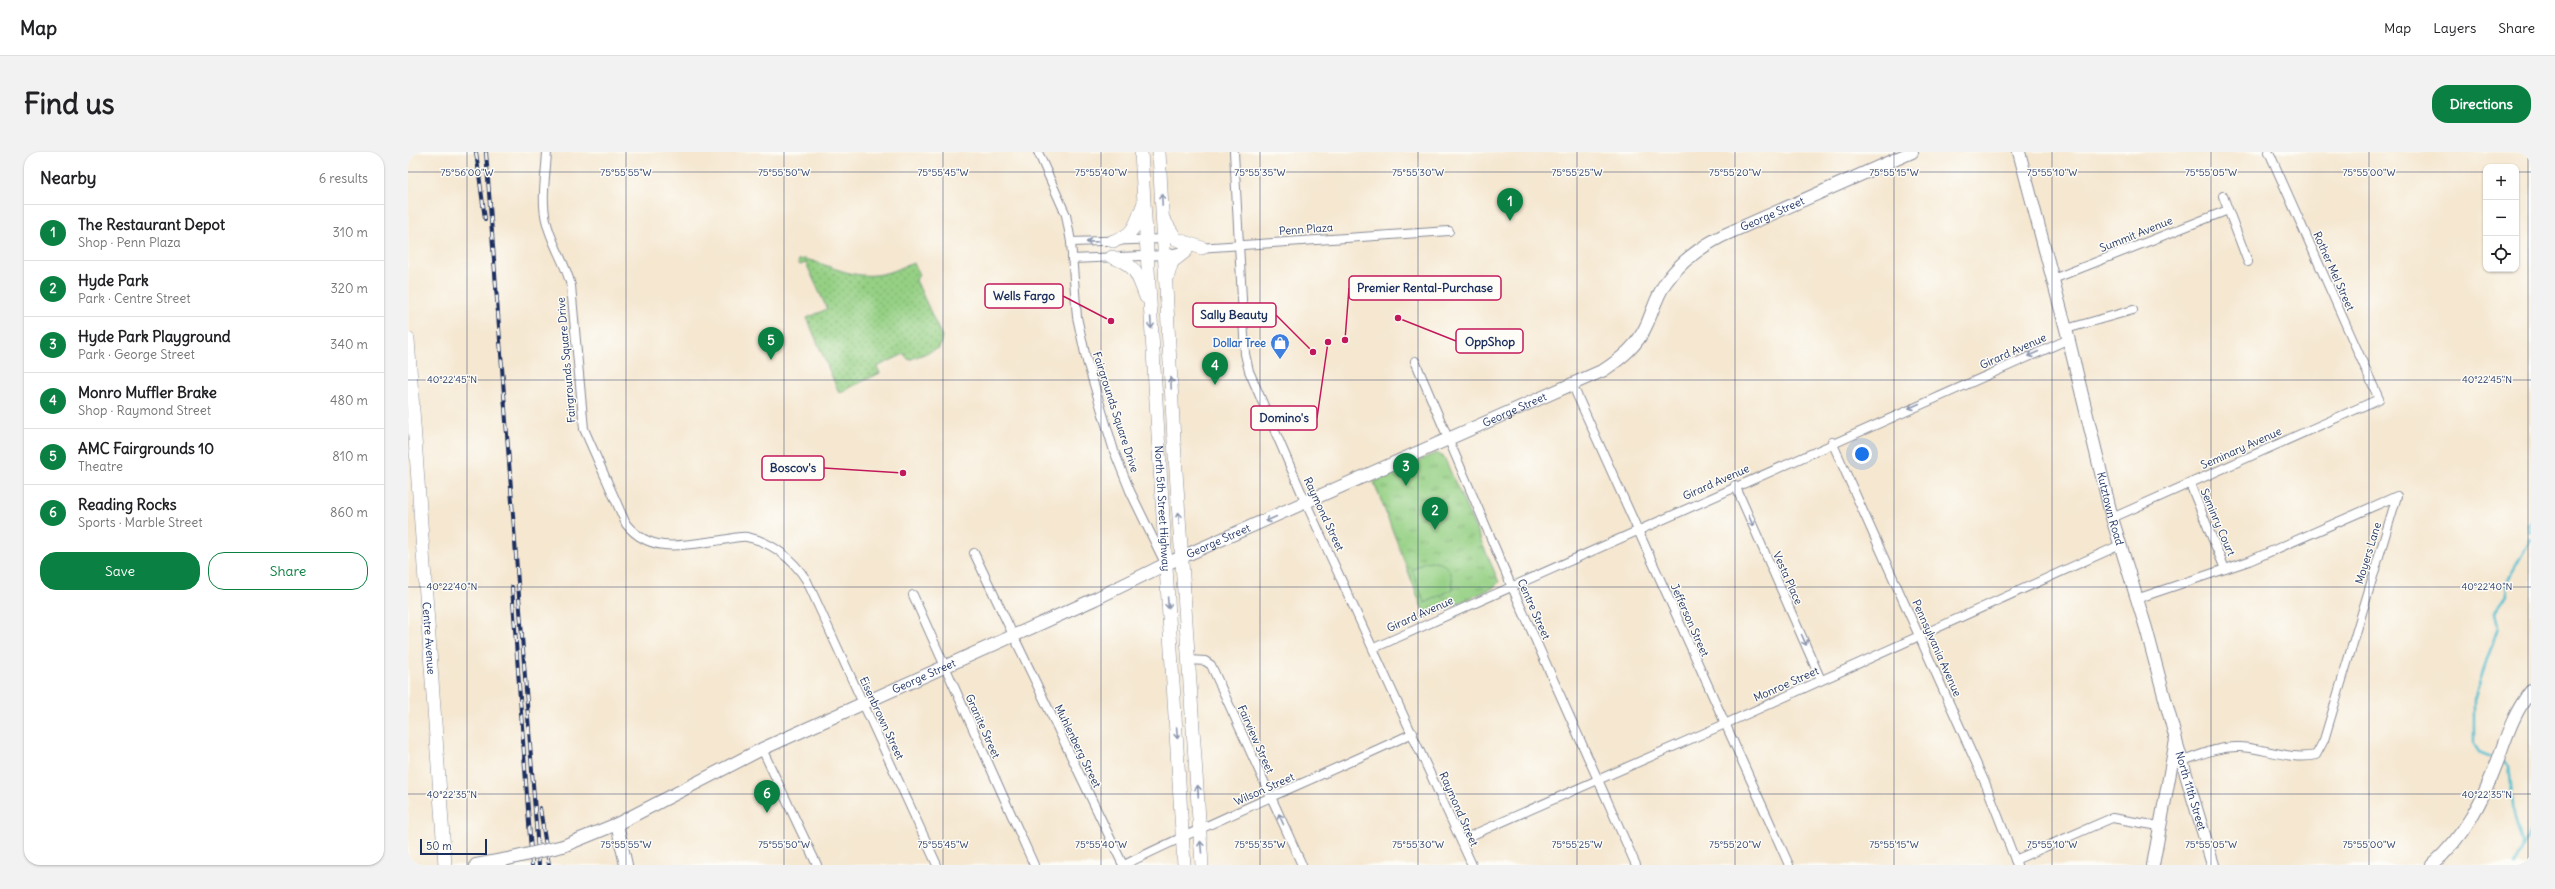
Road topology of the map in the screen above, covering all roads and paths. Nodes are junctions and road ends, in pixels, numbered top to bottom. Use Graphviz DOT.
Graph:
graph roads {
  1 [pos="547,152"];
  2 [pos="1038,152"];
  3 [pos="1141,152"];
  4 [pos="1159,152"];
  5 [pos="1234,152"];
  6 [pos="1912,152"];
  7 [pos="2019,152"];
  8 [pos="2269,152"];
  9 [pos="2223,196"];
  10 [pos="1145,200"];
  11 [pos="2228,210"];
  12 [pos="1163,218"];
  13 [pos="1449,231"];
  14 [pos="1147,239"];
  15 [pos="1164,239"];
  16 [pos="1113,241"];
  17 [pos="1071,242"];
  18 [pos="1240,245"];
  19 [pos="1202,248"];
  20 [pos="1186,251"];
  21 [pos="1164,255"];
  22 [pos="1147,256"];
  23 [pos="1112,257"];
  24 [pos="1072,259"];
  25 [pos="2248,262"];
  26 [pos="2053,279"];
  27 [pos="1166,286"];
  28 [pos="1150,304"];
  29 [pos="2133,310"];
  30 [pos="2068,334"];
  31 [pos="408,339"];
  32 [pos="1415,361"];
  33 [pos="1572,384"];
  34 [pos="2379,399"];
  35 [pos="1449,439"];
  36 [pos="1832,442"];
  37 [pos="2190,484"];
  38 [pos="1735,486"];
  39 [pos="1306,503"];
  40 [pos="2112,518"];
  41 [pos="1636,530"];
  42 [pos="2120,545"];
  43 [pos="974,553"];
  44 [pos="1182,557"];
  45 [pos="1166,564"];
  46 [pos="2226,569"];
  47 [pos="807,581"];
  48 [pos="1511,585"];
  49 [pos="913,595"];
  50 [pos="2136,600"];
  51 [pos="1918,635"];
  52 [pos="1012,636"];
  53 [pos="1374,648"];
  54 [pos="1189,660"];
  55 [pos="944,667"];
  56 [pos="1822,680"];
  57 [pos="2531,691"];
  58 [pos="863,704"];
  59 [pos="1725,724"];
  60 [pos="1413,734"];
  61 [pos="2176,740"];
  62 [pos="762,749"];
  63 [pos="2183,761"];
  64 [pos="1597,779"];
  65 [pos="1272,799"];
  66 [pos="617,824"];
  67 [pos="2159,826"];
  68 [pos="1200,830"];
  69 [pos="1182,836"];
  70 [pos="1461,840"];
  71 [pos="2016,863"];
  72 [pos="445,865"];
  73 [pos="476,865"];
  74 [pos="626,865"];
  75 [pos="817,865"];
  76 [pos="937,865"];
  77 [pos="1034,865"];
  78 [pos="1123,865"];
  79 [pos="1184,865"];
  80 [pos="1202,865"];
  81 [pos="1302,865"];
  82 [pos="1472,865"];
  83 [pos="1636,865"];
  84 [pos="1789,865"];
  85 [pos="2153,865"];
  86 [pos="2213,865"];
  87 [pos="2432,865"];
  1 -- 47 [label="street, Fairgrounds Square Drive"];
  2 -- 17 [label="street, Fairgrounds Square Drive"];
  3 -- 10 [label="main road, North 5th Street Highway"];
  12 -- 4 [label="main road, North 5th Street Highway, one-way"];
  5 -- 18 [label="street, Raymond Street"];
  6 -- 33 [label="street, George Street"];
  7 -- 26 [label="street, Kutztown Road"];
  8 -- 34 [label="street, Rother Mel Street"];
  9 -- 11 [label="street"];
  10 -- 14 [label="main road, North 5th Street Highway"];
  10 -- 16 [label="main road"];
  11 -- 25 [label="street"];
  11 -- 26 [label="street, Summit Avenue"];
  12 -- 15 [label="main road, North 5th Street Highway"];
  12 -- 19 [label="main road"];
  13 -- 18 [label="street, Penn Plaza"];
  14 -- 15 [label="street"];
  14 -- 16 [label="street"];
  14 -- 22 [label="main road, North 5th Street Highway"];
  15 -- 21 [label="main road, North 5th Street Highway"];
  16 -- 17 [label="street, one-way"];
  17 -- 24 [label="street, Fairgrounds Square Drive"];
  18 -- 19 [label="street, Penn Plaza"];
  18 -- 39 [label="street, Raymond Street"];
  19 -- 20 [label="street, Penn Plaza"];
  20 -- 21 [label="street, Penn Plaza"];
  20 -- 27 [label="main road"];
  21 -- 22 [label="street"];
  21 -- 27 [label="main road, North 5th Street Highway"];
  22 -- 23 [label="street"];
  22 -- 28 [label="main road, North 5th Street Highway"];
  23 -- 24 [label="street"];
  23 -- 28 [label="main road"];
  24 -- 45 [label="street, Fairgrounds Square Drive"];
  26 -- 30 [label="street, Kutztown Road"];
  44 -- 27 [label="main road, North 5th Street Highway, one-way"];
  28 -- 45 [label="main road, North 5th Street Highway, one-way"];
  29 -- 30 [label="street, Girard Avenue"];
  30 -- 36 [label="street, Girard Avenue, one-way"];
  30 -- 40 [label="street, Kutztown Road"];
  31 -- 72 [label="main road, Centre Avenue"];
  32 -- 35 [label="street, Centre Street"];
  33 -- 35 [label="street, George Street"];
  33 -- 41 [label="street, Jefferson Street"];
  34 -- 37 [label="street, Seminary Avenue"];
  35 -- 39 [label="street, George Street"];
  35 -- 48 [label="street, Centre Street"];
  36 -- 38 [label="street, Girard Avenue"];
  36 -- 51 [label="street, Pennsylvania Avenue"];
  37 -- 40 [label="street, Seminary Avenue"];
  37 -- 46 [label="street, Seminry Court"];
  38 -- 41 [label="street, Girard Avenue"];
  38 -- 56 [label="street, Vesta Place, one-way"];
  39 -- 44 [label="street, George Street, one-way"];
  39 -- 53 [label="street, Raymond Street"];
  40 -- 42 [label="street, Kutztown Road"];
  41 -- 48 [label="street, Girard Avenue"];
  41 -- 59 [label="street, Jefferson Street"];
  42 -- 50 [label="street, Kutztown Road"];
  42 -- 51 [label="street, Monroe Street"];
  43 -- 52 [label="street, Muhlenberg Street"];
  44 -- 45 [label="street, George Street"];
  44 -- 54 [label="main road, North 5th Street Highway"];
  45 -- 52 [label="street, George Street"];
  45 -- 69 [label="main road, North 5th Street Highway, one-way"];
  46 -- 50 [label="street, Moyers Lane"];
  46 -- 63 [label="street, Moyers Lane"];
  47 -- 58 [label="street, Eisenbrown Street"];
  48 -- 53 [label="street, Girard Avenue"];
  48 -- 64 [label="street, Centre Street"];
  49 -- 55 [label="street, Granite Street"];
  50 -- 61 [label="street, Kutztown Road"];
  51 -- 56 [label="street, Monroe Street"];
  51 -- 71 [label="street, Pennsylvania Avenue"];
  52 -- 55 [label="street, George Street"];
  52 -- 78 [label="street, Muhlenberg Street"];
  53 -- 60 [label="street, Raymond Street"];
  54 -- 65 [label="street, Fairview Street"];
  68 -- 54 [label="main road, North 5th Street Highway, one-way"];
  55 -- 58 [label="street, George Street"];
  55 -- 77 [label="street, Granite Street"];
  56 -- 59 [label="street, Monroe Street"];
  57 -- 87 [label="street"];
  58 -- 62 [label="street, George Street"];
  58 -- 76 [label="street, Eisenbrown Street"];
  59 -- 64 [label="street, Monroe Street"];
  59 -- 84 [label="street, Jefferson Street"];
  60 -- 65 [label="street, Wilson Street"];
  60 -- 70 [label="street, Raymond Street"];
  61 -- 63 [label="street, North 11th Street"];
  61 -- 67 [label="street, Kutztown Road"];
  62 -- 66 [label="street, George Street"];
  62 -- 75 [label="street"];
  63 -- 86 [label="street, North 11th Street"];
  64 -- 70 [label="street, Monroe Street"];
  64 -- 83 [label="street, Centre Street"];
  65 -- 68 [label="street, Wilson Street"];
  81 -- 65 [label="street, Fairview Street, one-way"];
  66 -- 73 [label="street, George Street, bridge"];
  66 -- 74 [label="street"];
  67 -- 71 [label="street"];
  67 -- 85 [label="street, Kutztown Road"];
  68 -- 69 [label="street, Wilson Street"];
  80 -- 68 [label="main road, North 5th Street Highway, one-way"];
  69 -- 78 [label="street, Wilson Street"];
  69 -- 79 [label="main road, North 5th Street Highway"];
  70 -- 82 [label="street, Raymond Street"];
}
